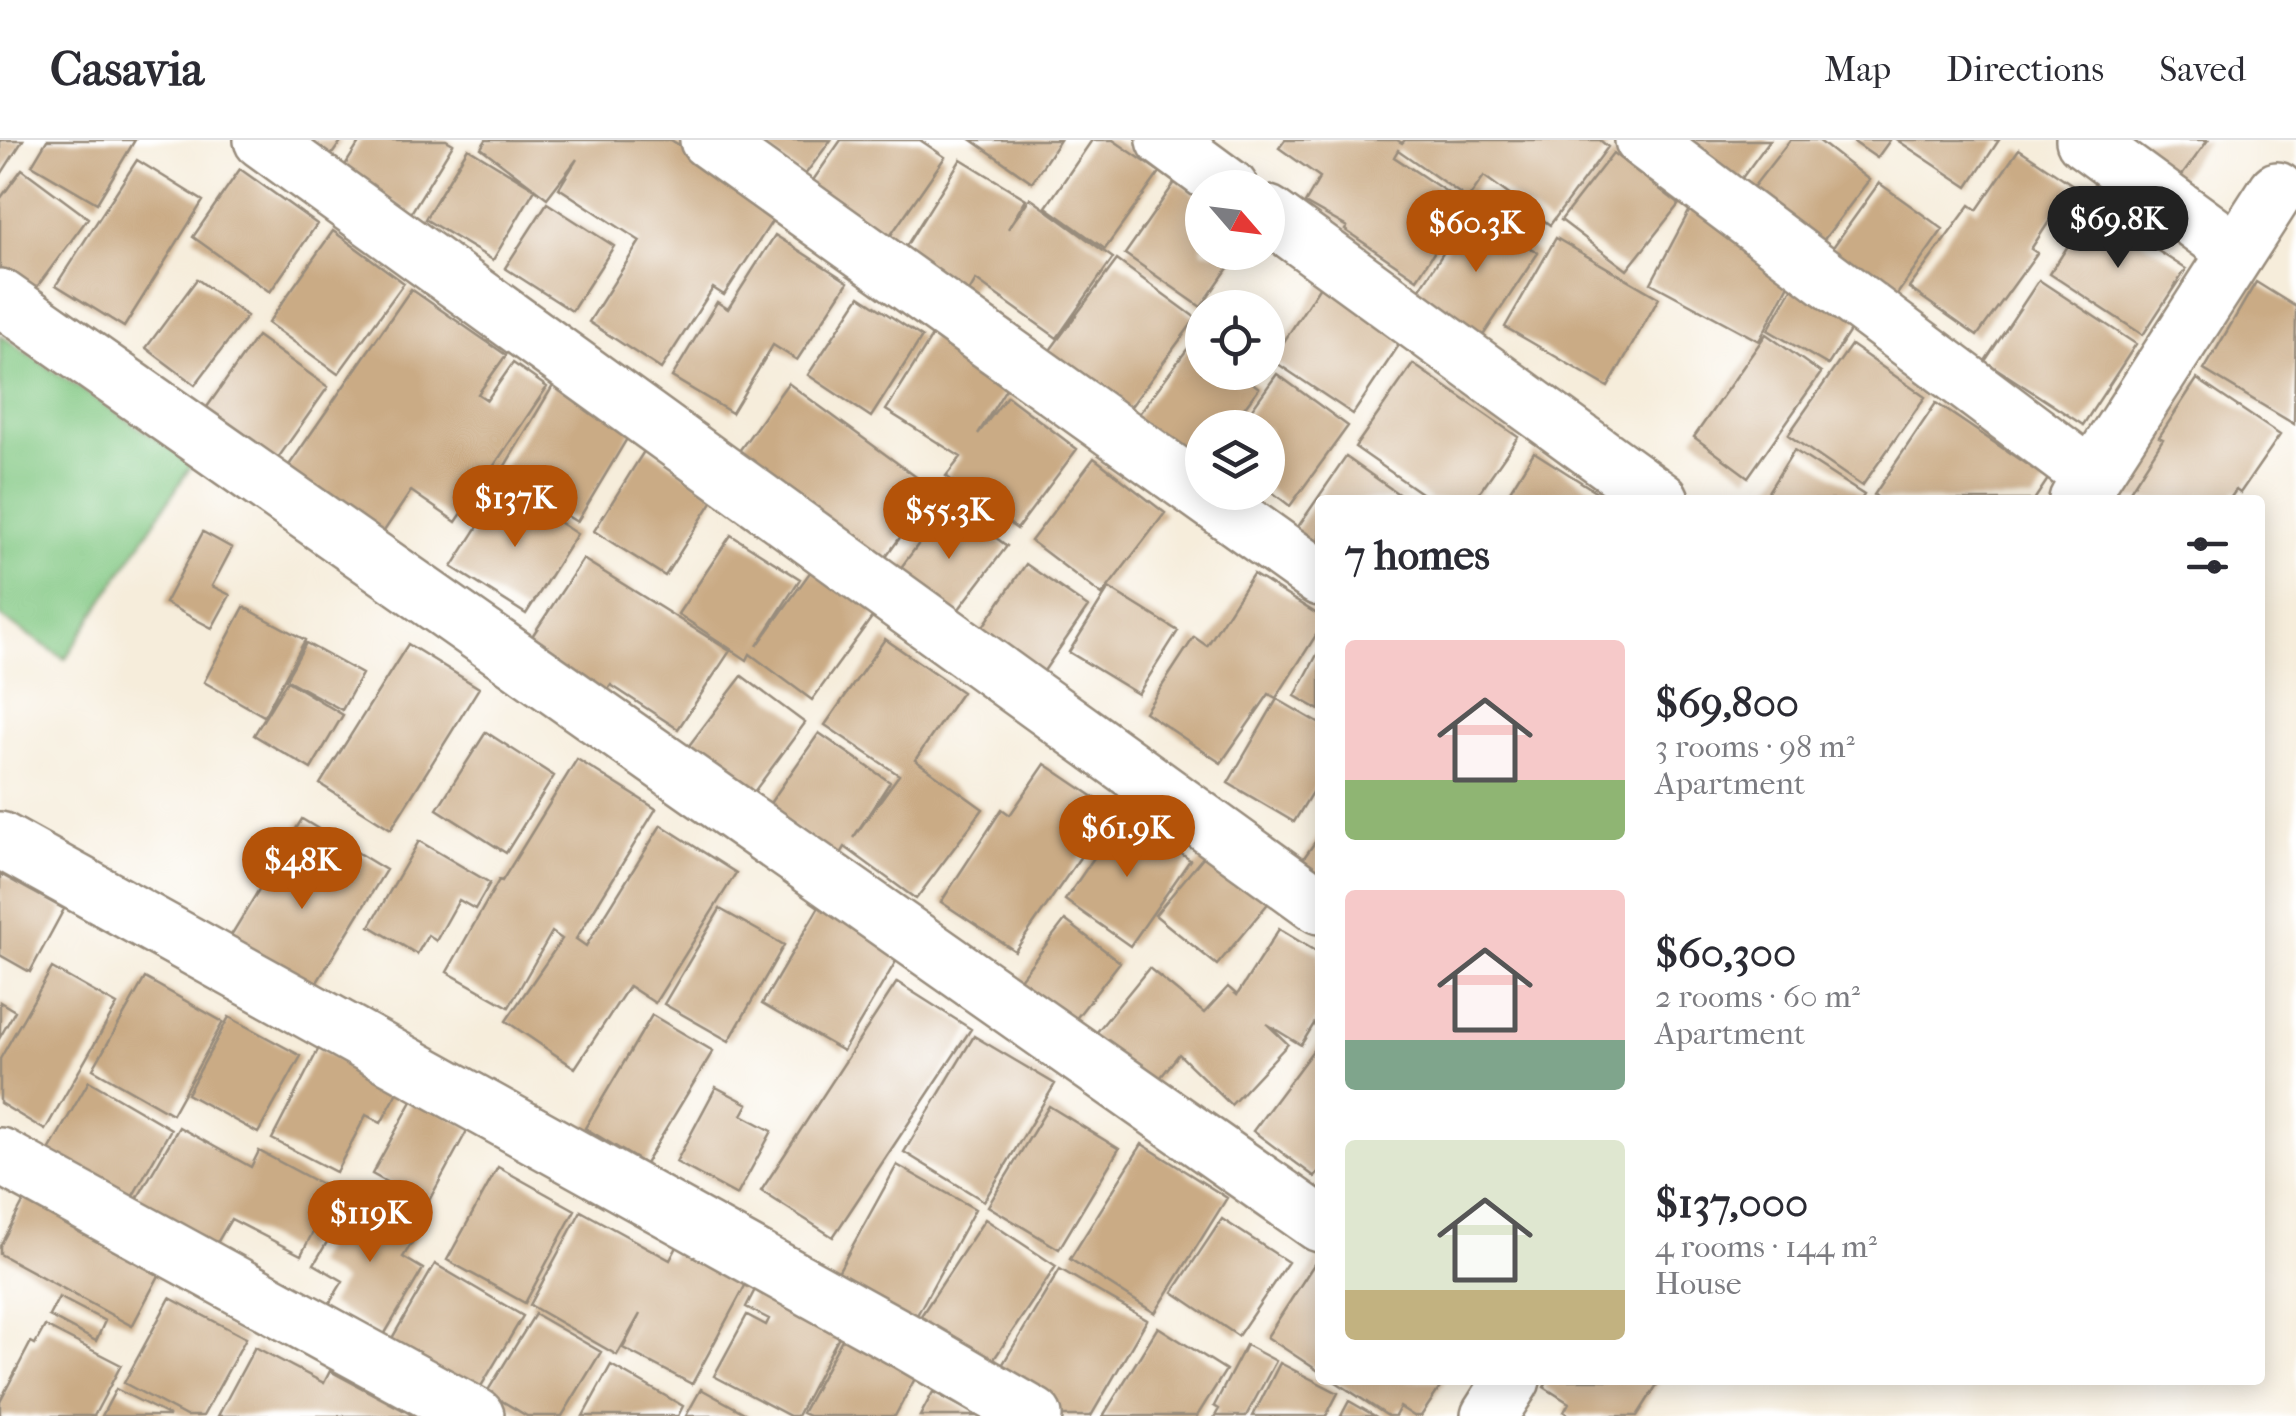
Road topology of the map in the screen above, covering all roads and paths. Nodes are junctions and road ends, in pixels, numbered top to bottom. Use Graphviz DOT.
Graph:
graph roads {
  1 [pos="262,140"];
  2 [pos="708,140"];
  3 [pos="1165,140"];
  4 [pos="1643,140"];
  5 [pos="2084,140"];
  6 [pos="1206,170"];
  7 [pos="2277,190"];
  8 [pos="1285,226"];
  9 [pos="2237,252"];
  10 [pos="0,297"];
  11 [pos="2084,488"];
  12 [pos="1654,495"];
  13 [pos="1315,574"];
  14 [pos="0,840"];
  15 [pos="1315,902"];
  16 [pos="0,1156"];
  17 [pos="1315,1220"];
  18 [pos="1509,1385"];
  19 [pos="476,1416"];
  20 [pos="1034,1416"];
  21 [pos="1488,1416"];
  1 -- 15 [label="street"];
  2 -- 13 [label="street"];
  3 -- 6 [label="street"];
  4 -- 11 [label="street"];
  5 -- 9 [label="street"];
  7 -- 9 [label="street"];
  8 -- 12 [label="street"];
  9 -- 11 [label="street"];
  10 -- 17 [label="street"];
  14 -- 20 [label="street"];
  16 -- 19 [label="street"];
  18 -- 21 [label="street"];
}
